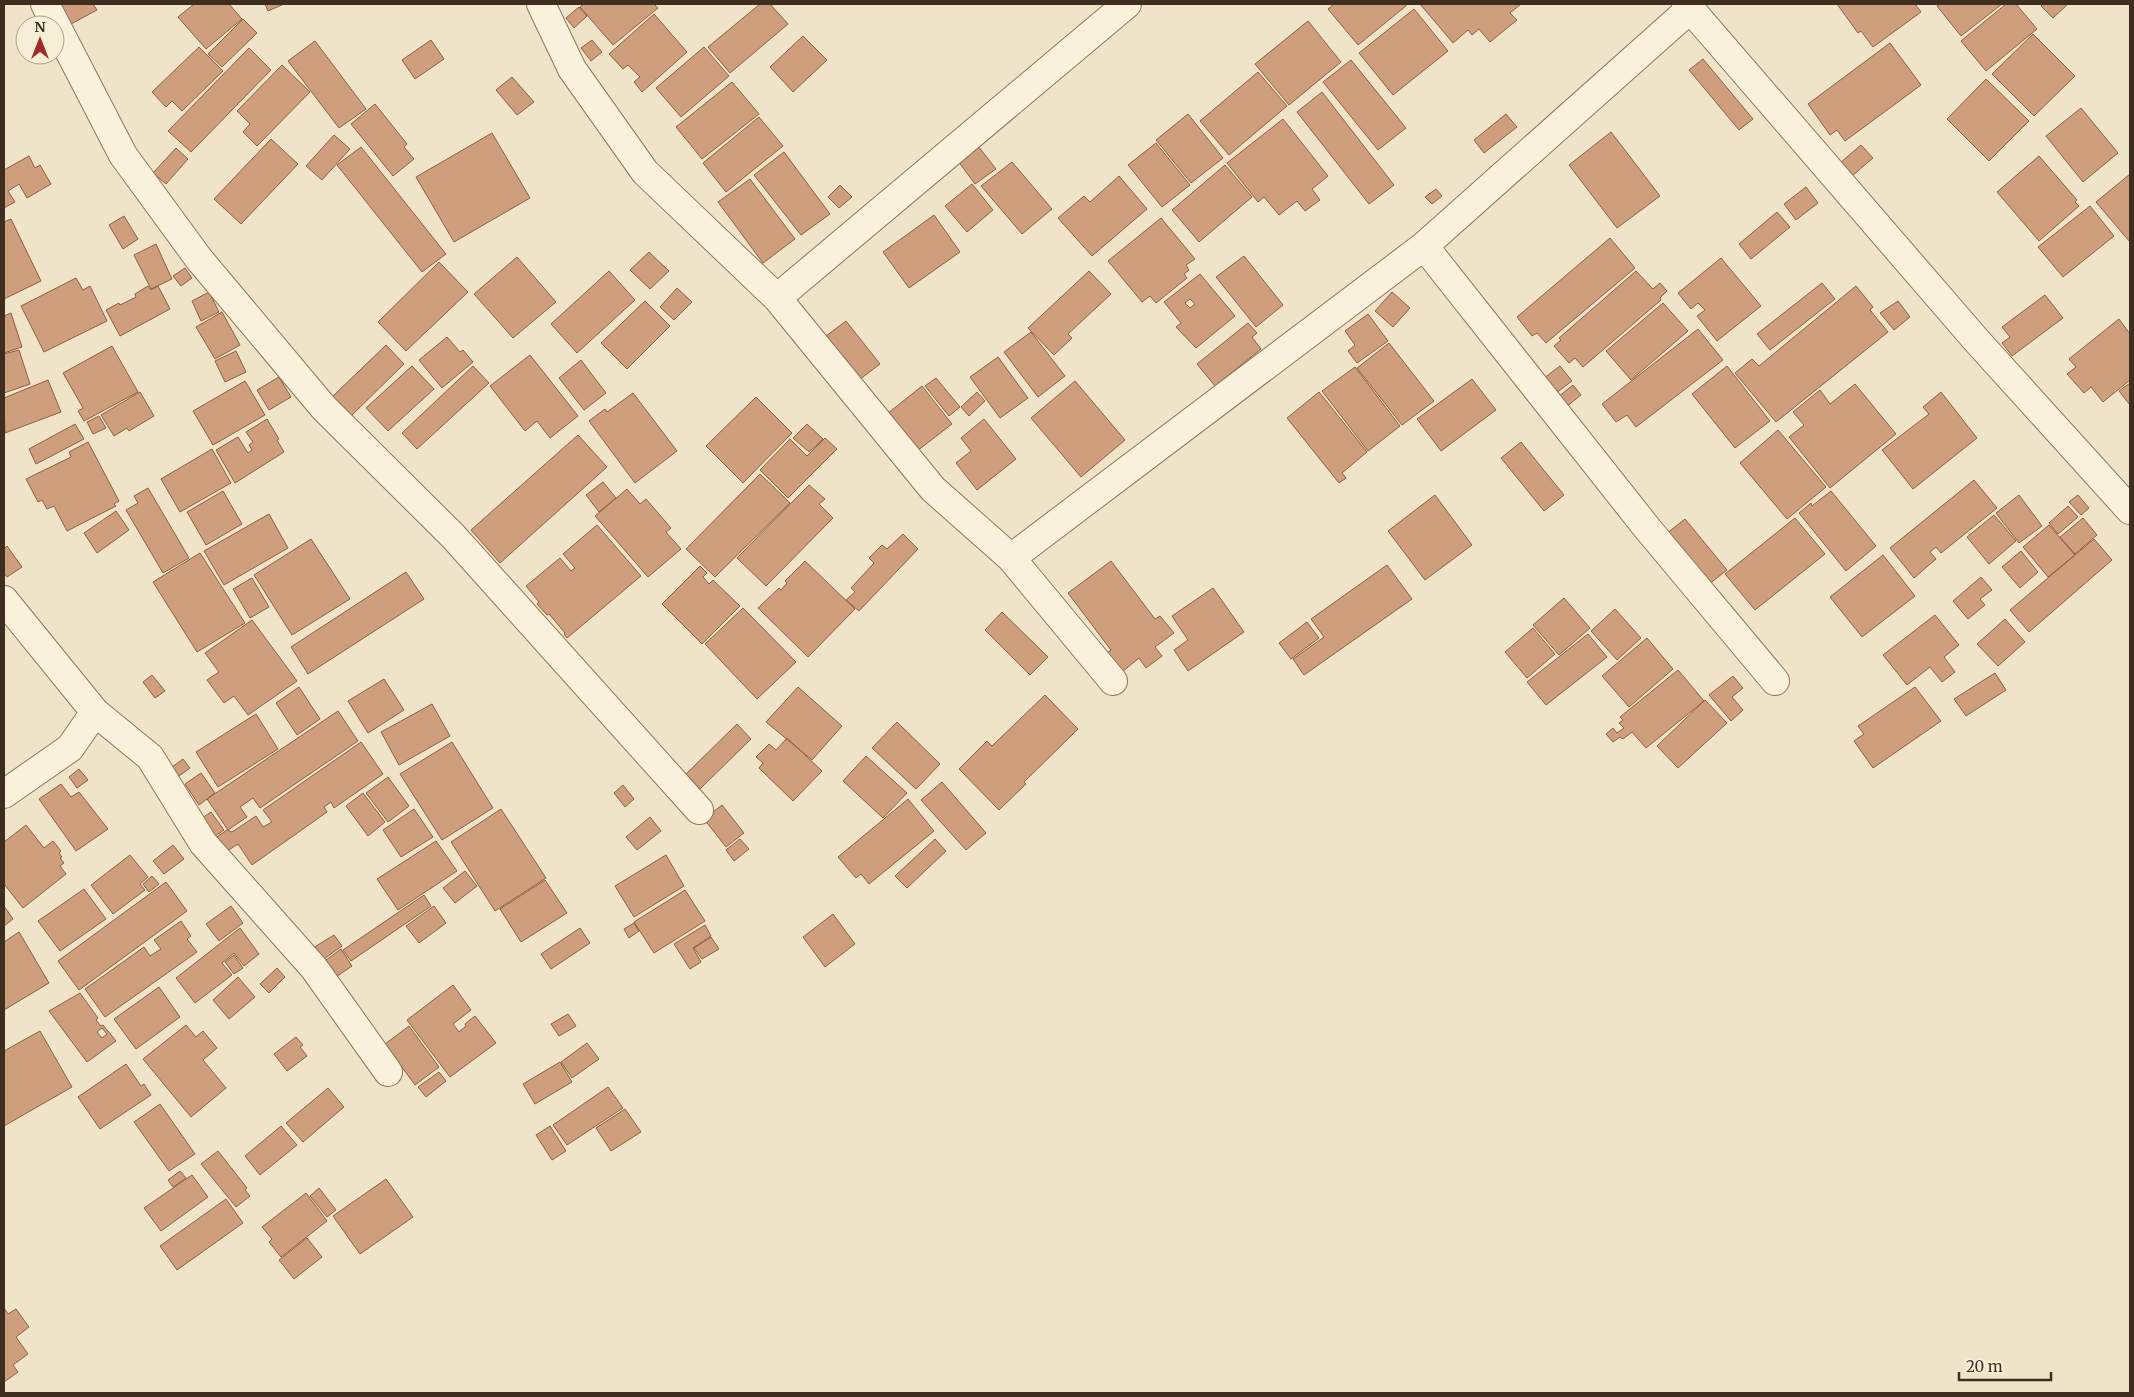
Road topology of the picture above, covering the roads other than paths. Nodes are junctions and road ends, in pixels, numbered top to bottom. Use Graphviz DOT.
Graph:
graph roads {
  1 [pos="45,4"];
  2 [pos="541,4"];
  3 [pos="1126,4"];
  4 [pos="1688,6"];
  5 [pos="1424,246"];
  6 [pos="777,298"];
  7 [pos="2130,510"];
  8 [pos="1010,558"];
  9 [pos="4,600"];
  10 [pos="1114,681"];
  11 [pos="1775,681"];
  12 [pos="95,712"];
  13 [pos="4,794"];
  14 [pos="699,810"];
  15 [pos="388,1072"];
  1 -- 14 [label="street"];
  2 -- 6 [label="street"];
  3 -- 6 [label="street"];
  4 -- 5 [label="street"];
  4 -- 7 [label="street"];
  5 -- 8 [label="street"];
  5 -- 11 [label="street"];
  6 -- 8 [label="street"];
  8 -- 10 [label="street"];
  9 -- 12 [label="street"];
  12 -- 13 [label="street"];
  12 -- 15 [label="street"];
}
